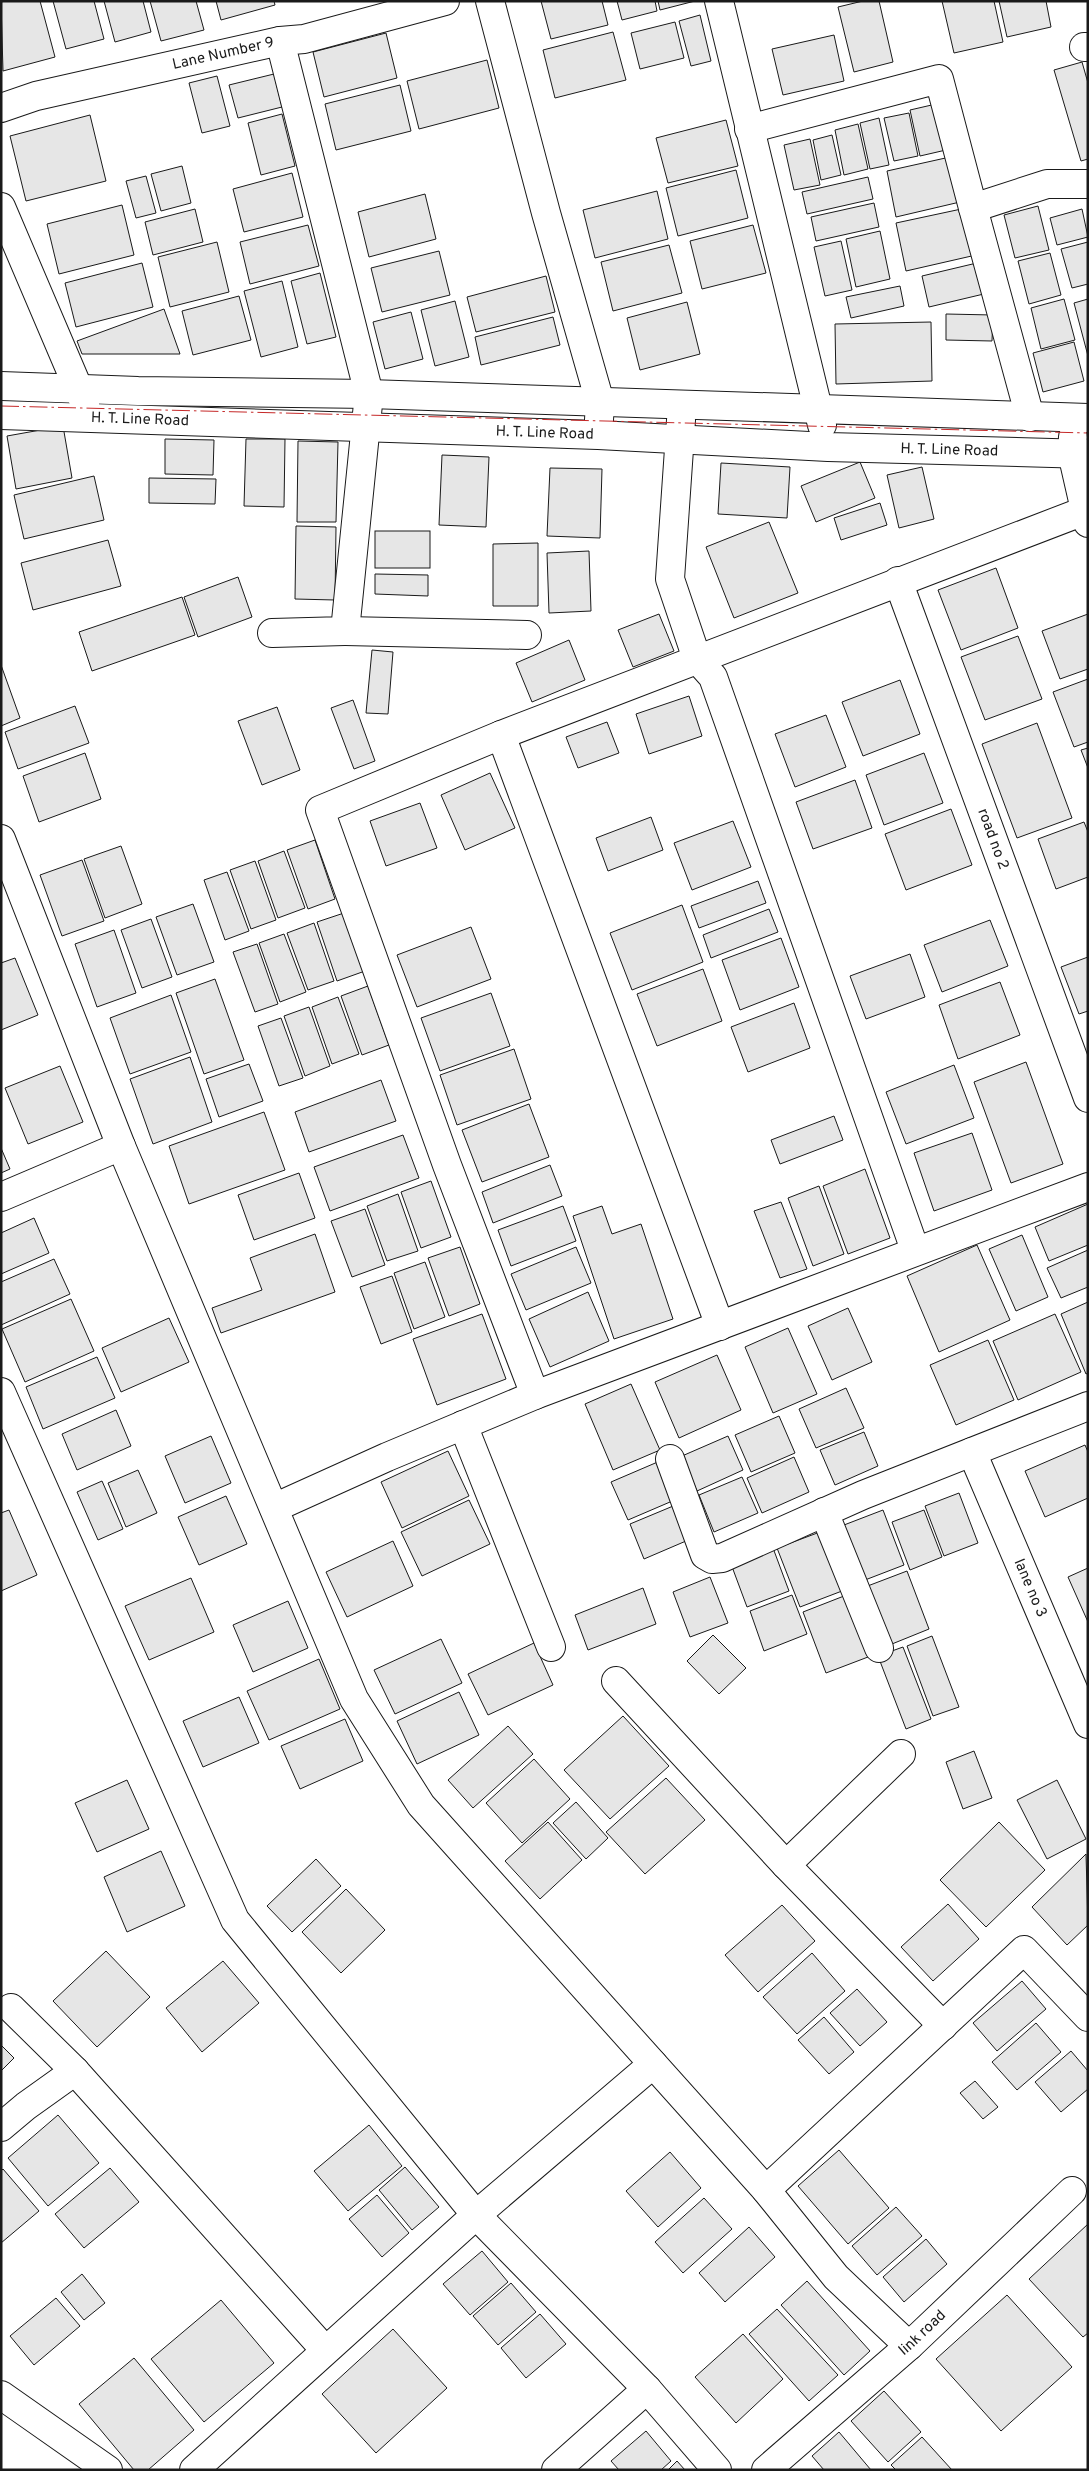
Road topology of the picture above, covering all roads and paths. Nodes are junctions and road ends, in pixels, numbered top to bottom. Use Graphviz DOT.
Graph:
graph roads {
  1 [pos="445,1"];
  2 [pos="490,1"];
  3 [pos="719,1"];
  4 [pos="280,41"];
  5 [pos="1,108"];
  6 [pos="749,129"];
  7 [pos="1088,184"];
  8 [pos="1,207"];
  9 [pos="973,208"];
  10 [pos="1,386"];
  11 [pos="80,388"];
  12 [pos="369,394"];
  13 [pos="600,402"];
  14 [pos="682,404"];
  15 [pos="819,408"];
  16 [pos="1,415"];
  17 [pos="1030,417"];
  18 [pos="90,418"];
  19 [pos="1080,418"];
  20 [pos="366,426"];
  21 [pos="598,435"];
  22 [pos="679,439"];
  23 [pos="828,448"];
  24 [pos="1080,454"];
  25 [pos="1086,517"];
  26 [pos="898,581"];
  27 [pos="345,631"];
  28 [pos="272,633"];
  29 [pos="528,635"];
  30 [pos="697,659"];
  31 [pos="501,735"];
  32 [pos="1,839"];
  33 [pos="1088,1098"];
  34 [pos="121,1146"];
  35 [pos="1088,1187"];
  36 [pos="1,1197"];
  37 [pos="915,1250"];
  38 [pos="720,1326"];
  39 [pos="535,1394"];
  40 [pos="2,1397"];
  41 [pos="1088,1406"];
  42 [pos="463,1425"];
  43 [pos="972,1452"];
  44 [pos="670,1459"];
  45 [pos="274,1508"];
  46 [pos="824,1512"];
  47 [pos="551,1647"];
  48 [pos="879,1648"];
  49 [pos="616,1681"];
  50 [pos="1088,1724"];
  51 [pos="901,1754"];
  52 [pos="786,1865"];
  53 [pos="11,2008"];
  54 [pos="1088,2018"];
  55 [pos="943,2026"];
  56 [pos="653,2064"];
  57 [pos="75,2071"];
  58 [pos="1,2127"];
  59 [pos="766,2190"];
  60 [pos="1072,2191"];
  61 [pos="476,2215"];
  62 [pos="909,2346"];
  63 [pos="325,2350"];
  64 [pos="647,2389"];
  65 [pos="1,2395"];
  66 [pos="108,2470"];
  67 [pos="194,2470"];
  68 [pos="556,2470"];
  69 [pos="717,2470"];
  70 [pos="766,2470"];
  1 -- 4 [label="street, Lane Number 9"];
  2 -- 13 [label="street"];
  3 -- 6 [label="street"];
  4 -- 5 [label="street, Lane Number 9"];
  4 -- 12 [label="street"];
  6 -- 9 [label="street"];
  6 -- 15 [label="street"];
  7 -- 9 [label="street"];
  8 -- 11 [label="street"];
  9 -- 17 [label="street"];
  10 -- 11 [label="street, H. T. Line Road"];
  11 -- 12 [label="street, H. T. Line Road"];
  11 -- 18 [label="street"];
  12 -- 13 [label="street, H. T. Line Road"];
  12 -- 20 [label="street"];
  13 -- 14 [label="street, H. T. Line Road"];
  13 -- 21 [label="street"];
  14 -- 15 [label="street, H. T. Line Road"];
  14 -- 22 [label="street"];
  15 -- 17 [label="street, H. T. Line Road"];
  15 -- 23 [label="street"];
  16 -- 18 [label="street, H. T. Line Road"];
  17 -- 19 [label="street, H. T. Line Road"];
  18 -- 20 [label="street, H. T. Line Road"];
  19 -- 24 [label="street"];
  20 -- 21 [label="street, H. T. Line Road"];
  20 -- 27 [label="street"];
  21 -- 22 [label="street, H. T. Line Road"];
  22 -- 23 [label="street, H. T. Line Road"];
  22 -- 30 [label="street"];
  23 -- 24 [label="street, H. T. Line Road"];
  24 -- 25 [label="street"];
  25 -- 26 [label="street"];
  26 -- 30 [label="street"];
  26 -- 33 [label="street, road no 2"];
  27 -- 28 [label="street"];
  27 -- 29 [label="street"];
  30 -- 31 [label="street"];
  30 -- 37 [label="street"];
  31 -- 38 [label="street"];
  31 -- 39 [label="street"];
  32 -- 34 [label="street"];
  34 -- 36 [label="street"];
  34 -- 45 [label="street"];
  35 -- 37 [label="street"];
  37 -- 38 [label="street"];
  38 -- 39 [label="street"];
  39 -- 42 [label="street"];
  40 -- 61 [label="street"];
  41 -- 43 [label="street"];
  42 -- 45 [label="street"];
  42 -- 47 [label="street"];
  43 -- 46 [label="street"];
  43 -- 50 [label="street, lane no 3"];
  44 -- 46 [label="street"];
  45 -- 56 [label="street"];
  46 -- 48 [label="street"];
  49 -- 52 [label="street"];
  51 -- 52 [label="street"];
  52 -- 55 [label="street"];
  53 -- 57 [label="street"];
  54 -- 55 [label="street"];
  55 -- 59 [label="street"];
  56 -- 59 [label="street"];
  56 -- 61 [label="street"];
  57 -- 58 [label="street"];
  57 -- 63 [label="street"];
  59 -- 62 [label="street"];
  60 -- 62 [label="street, link road"];
  61 -- 63 [label="street"];
  61 -- 64 [label="street"];
  62 -- 70 [label="street, link road"];
  63 -- 67 [label="street"];
  64 -- 68 [label="street"];
  64 -- 69 [label="street"];
  65 -- 66 [label="street"];
}
